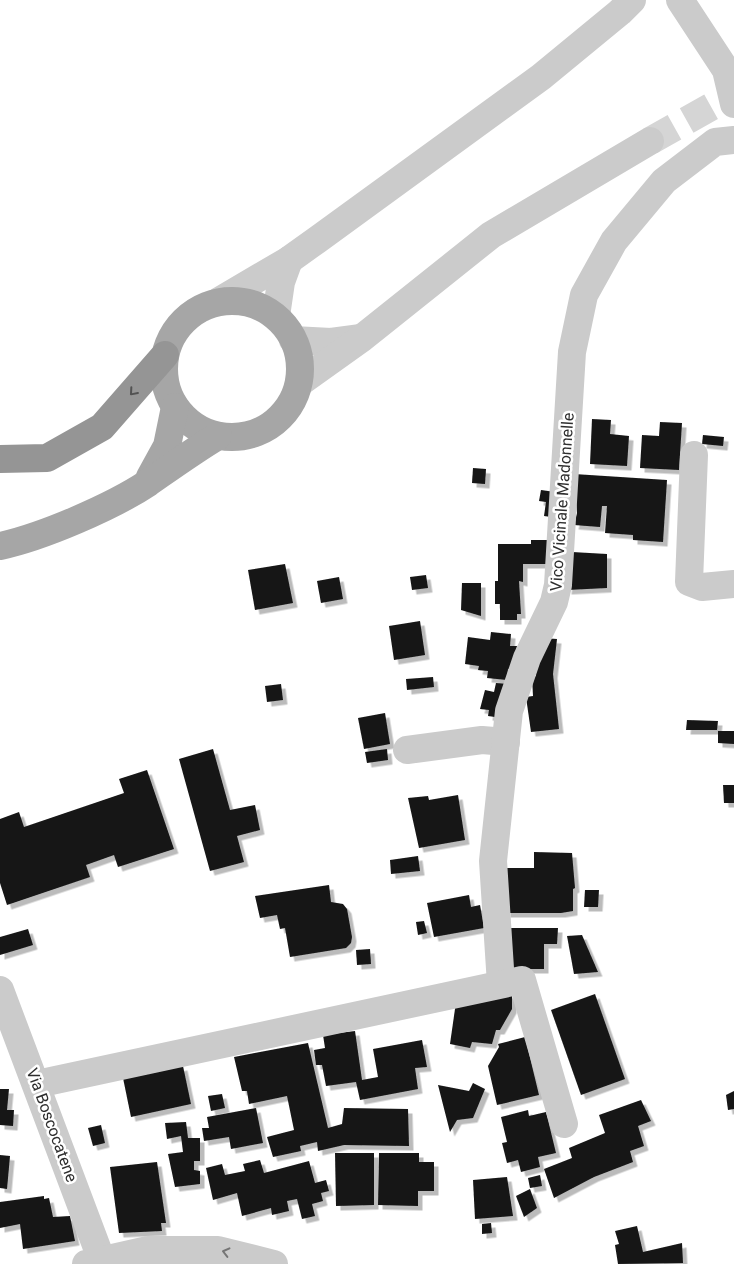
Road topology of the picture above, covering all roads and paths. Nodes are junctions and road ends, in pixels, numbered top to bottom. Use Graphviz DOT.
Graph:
graph roads {
  1 [pos="632,0"];
  2 [pos="680,0"];
  3 [pos="734,104"];
  4 [pos="734,140"];
  5 [pos="650,141"];
  6 [pos="289,260"];
  7 [pos="219,301"];
  8 [pos="276,316"];
  9 [pos="362,338"];
  10 [pos="293,340"];
  11 [pos="165,355"];
  12 [pos="300,383"];
  13 [pos="175,406"];
  14 [pos="218,436"];
  15 [pos="694,455"];
  16 [pos="0,459"];
  17 [pos="146,484"];
  18 [pos="0,546"];
  19 [pos="734,584"];
  20 [pos="506,742"];
  21 [pos="407,750"];
  22 [pos="501,984"];
  23 [pos="0,990"];
  24 [pos="37,1084"];
  25 [pos="564,1124"];
  26 [pos="101,1263"];
  27 [pos="274,1264"];
  1 -- 6 [label="street"];
  2 -- 3 [label="street"];
  4 -- 20 [label="street, Vico Vicinale Madonnelle"];
  5 -- 9 [label="street"];
  6 -- 7 [label="street"];
  6 -- 8 [label="street"];
  7 -- 8 [label="main road"];
  7 -- 11 [label="main road"];
  8 -- 10 [label="main road"];
  9 -- 10 [label="street"];
  9 -- 12 [label="street"];
  10 -- 12 [label="main road"];
  11 -- 13 [label="main road"];
  11 -- 16 [label="highway, one-way"];
  12 -- 14 [label="main road"];
  13 -- 14 [label="main road"];
  13 -- 17 [label="main road"];
  14 -- 17 [label="main road"];
  15 -- 19 [label="street"];
  17 -- 18 [label="main road"];
  20 -- 21 [label="street"];
  20 -- 22 [label="street, Vico Vicinale Madonnelle"];
  22 -- 24 [label="street"];
  22 -- 25 [label="street"];
  23 -- 24 [label="street, Via Boscocatene"];
  24 -- 26 [label="street, Via Boscocatene"];
  27 -- 26 [label="street, one-way"];
}
